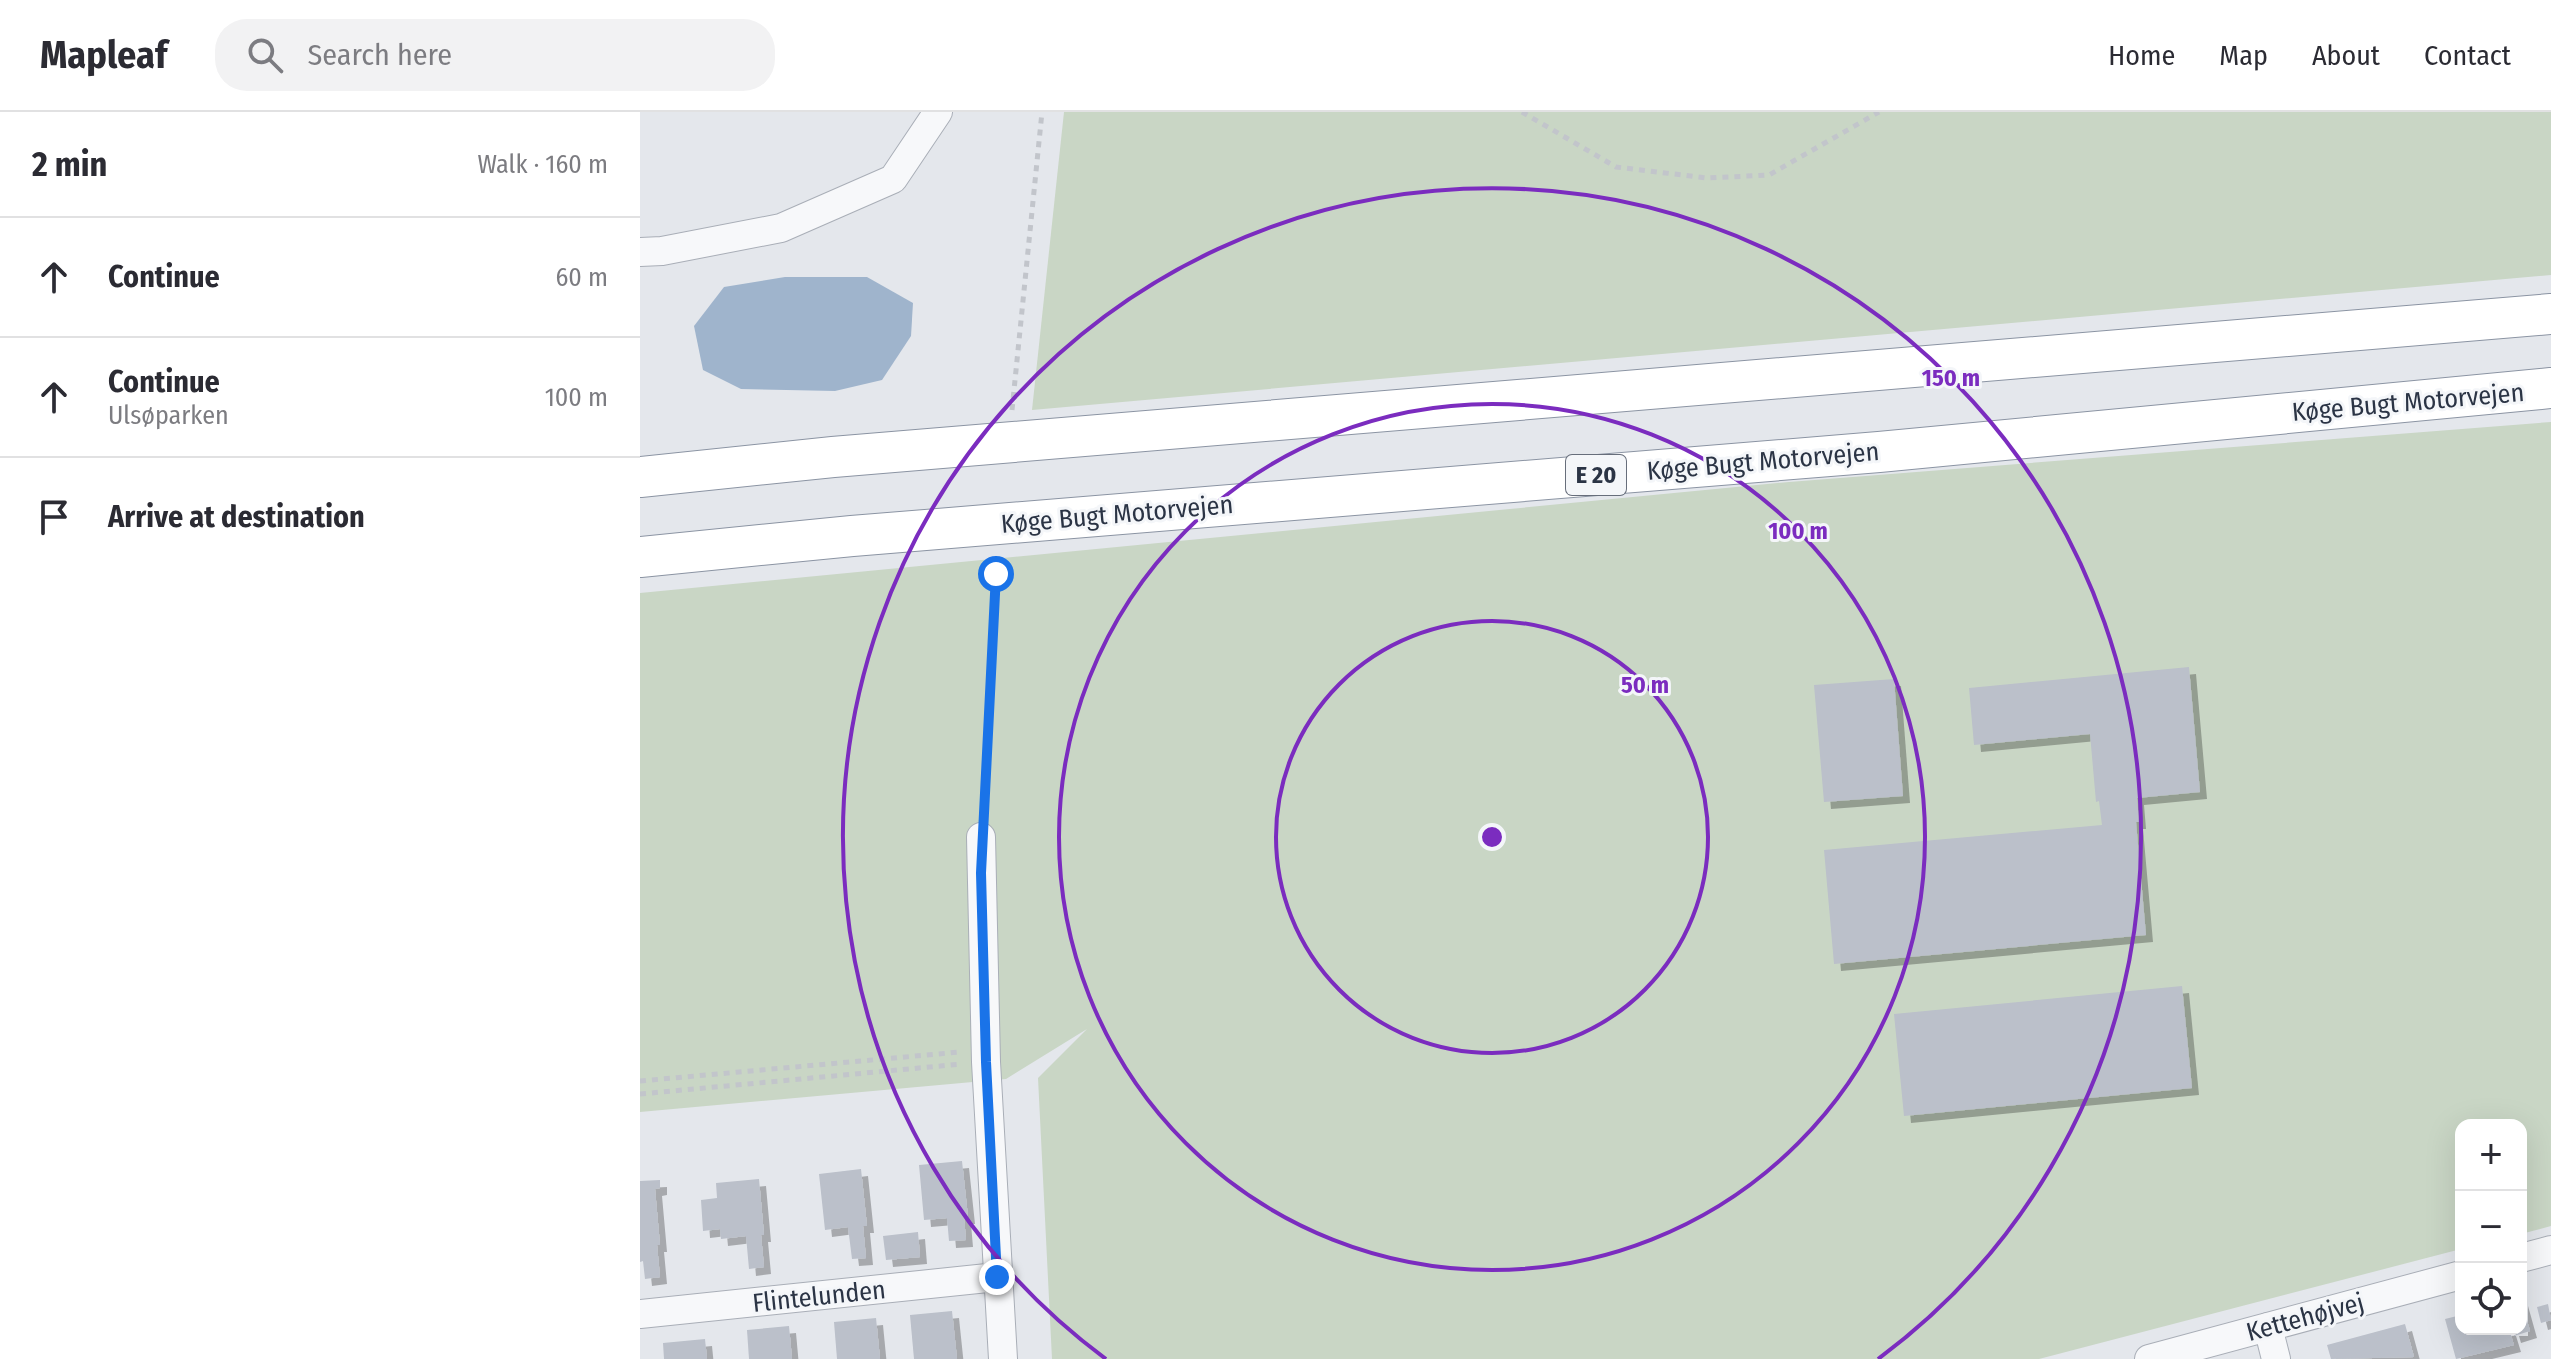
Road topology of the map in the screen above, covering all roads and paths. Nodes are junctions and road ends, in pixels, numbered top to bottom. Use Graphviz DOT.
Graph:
graph roads {
  1 [pos="938,112"];
  2 [pos="1042,112"];
  3 [pos="1522,112"];
  4 [pos="1879,112"];
  5 [pos="640,252"];
  6 [pos="2551,314"];
  7 [pos="2551,388"];
  8 [pos="1012,412"];
  9 [pos="640,477"];
  10 [pos="640,557"];
  11 [pos="996,574"];
  12 [pos="981,837"];
  13 [pos="986,1056"];
  14 [pos="640,1081"];
  15 [pos="640,1094"];
  16 [pos="2551,1250"];
  17 [pos="2527,1256"];
  18 [pos="997,1277"];
  19 [pos="2455,1277"];
  20 [pos="640,1314"];
  21 [pos="2268,1327"];
  22 [pos="1003,1359"];
  23 [pos="2149,1359"];
  24 [pos="2276,1359"];
  1 -- 5 [label="street"];
  2 -- 8 [label="path"];
  3 -- 4 [label="path"];
  6 -- 9 [label="highway"];
  7 -- 10 [label="highway, Køge Bugt Motorvejen / E 20"];
  11 -- 12 [label="path"];
  12 -- 13 [label="street"];
  13 -- 14 [label="path"];
  13 -- 15 [label="path"];
  13 -- 18 [label="street"];
  16 -- 17 [label="street"];
  18 -- 20 [label="street, Flintelunden"];
  18 -- 22 [label="street"];
  19 -- 21 [label="street, Kettehøjvej"];
  21 -- 23 [label="street, Kettehøjvej"];
  21 -- 24 [label="street"];
}
